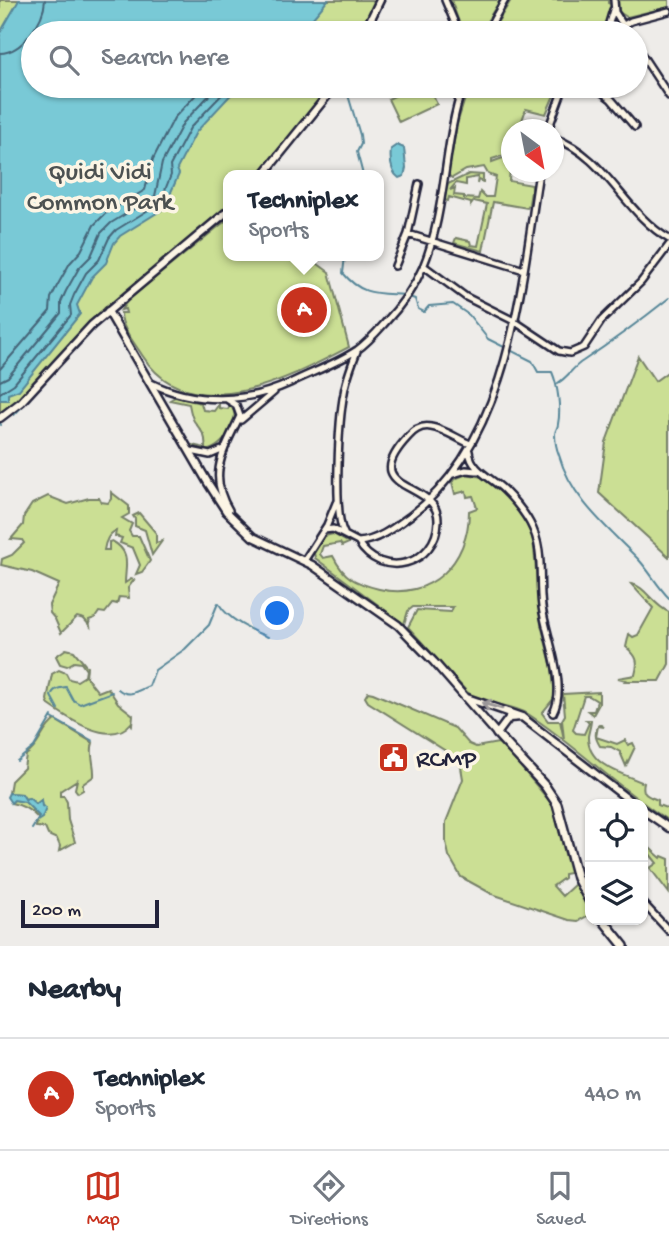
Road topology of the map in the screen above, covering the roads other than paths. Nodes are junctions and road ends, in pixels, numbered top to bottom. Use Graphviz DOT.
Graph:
graph roads {
  1 [pos="380,0"];
  2 [pos="445,0"];
  3 [pos="505,0"];
  4 [pos="614,3"];
  5 [pos="669,11"];
  6 [pos="370,21"];
  7 [pos="454,21"];
  8 [pos="493,21"];
  9 [pos="610,21"];
  10 [pos="621,21"];
  11 [pos="632,21"];
  12 [pos="648,64"];
  13 [pos="669,96"];
  14 [pos="325,98"];
  15 [pos="460,98"];
  16 [pos="560,98"];
  17 [pos="610,98"];
  18 [pos="552,119"];
  19 [pos="635,127"];
  20 [pos="564,142"];
  21 [pos="266,170"];
  22 [pos="537,182"];
  23 [pos="419,184"];
  24 [pos="223,215"];
  25 [pos="408,233"];
  26 [pos="669,239"];
  27 [pos="431,240"];
  28 [pos="669,245"];
  29 [pos="395,267"];
  30 [pos="424,267"];
  31 [pos="524,270"];
  32 [pos="108,311"];
  33 [pos="514,321"];
  34 [pos="357,350"];
  35 [pos="151,383"];
  36 [pos="277,389"];
  37 [pos="224,399"];
  38 [pos="0,418"];
  39 [pos="235,427"];
  40 [pos="470,444"];
  41 [pos="224,449"];
  42 [pos="189,451"];
  43 [pos="480,472"];
  44 [pos="452,475"];
  45 [pos="337,496"];
  46 [pos="429,500"];
  47 [pos="236,522"];
  48 [pos="324,530"];
  49 [pos="346,536"];
  50 [pos="358,542"];
  51 [pos="304,561"];
  52 [pos="462,696"];
  53 [pos="553,713"];
  54 [pos="522,718"];
  55 [pos="497,734"];
  56 [pos="627,799"];
  57 [pos="648,813"];
  58 [pos="669,828"];
  59 [pos="585,893"];
  60 [pos="648,908"];
  61 [pos="607,925"];
  62 [pos="669,931"];
  63 [pos="624,946"];
  1 -- 6 [label="street"];
  2 -- 7 [label="street"];
  3 -- 8 [label="street"];
  4 -- 9 [label="street"];
  4 -- 10 [label="street"];
  5 -- 11 [label="street"];
  12 -- 13 [label="street"];
  14 -- 21 [label="street"];
  15 -- 27 [label="street"];
  16 -- 18 [label="street"];
  17 -- 19 [label="street"];
  20 -- 26 [label="street"];
  22 -- 31 [label="street"];
  23 -- 25 [label="street"];
  24 -- 32 [label="street"];
  25 -- 27 [label="street"];
  25 -- 29 [label="street"];
  27 -- 30 [label="street"];
  27 -- 31 [label="street"];
  28 -- 33 [label="street"];
  30 -- 33 [label="street"];
  30 -- 34 [label="street"];
  31 -- 33 [label="street"];
  32 -- 35 [label="street"];
  32 -- 38 [label="street"];
  33 -- 40 [label="street"];
  34 -- 36 [label="street"];
  34 -- 45 [label="street"];
  35 -- 37 [label="street"];
  35 -- 42 [label="street"];
  36 -- 37 [label="street"];
  36 -- 39 [label="street"];
  37 -- 39 [label="street"];
  39 -- 41 [label="street"];
  40 -- 43 [label="street"];
  40 -- 44 [label="street"];
  40 -- 46 [label="street"];
  41 -- 42 [label="street"];
  41 -- 47 [label="street"];
  42 -- 47 [label="street"];
  43 -- 44 [label="street"];
  43 -- 53 [label="street"];
  44 -- 46 [label="street"];
  45 -- 48 [label="street"];
  45 -- 49 [label="street"];
  46 -- 50 [label="street"];
  46 -- 50 [label="street"];
  47 -- 51 [label="street"];
  48 -- 49 [label="street"];
  48 -- 51 [label="street"];
  49 -- 50 [label="street"];
  51 -- 52 [label="street"];
  54 -- 52 [label="street, one-way"];
  52 -- 55 [label="street"];
  54 -- 55 [label="street"];
  54 -- 56 [label="street"];
  55 -- 59 [label="main road"];
  57 -- 58 [label="street"];
  60 -- 62 [label="street"];
  61 -- 63 [label="main road"];
}
